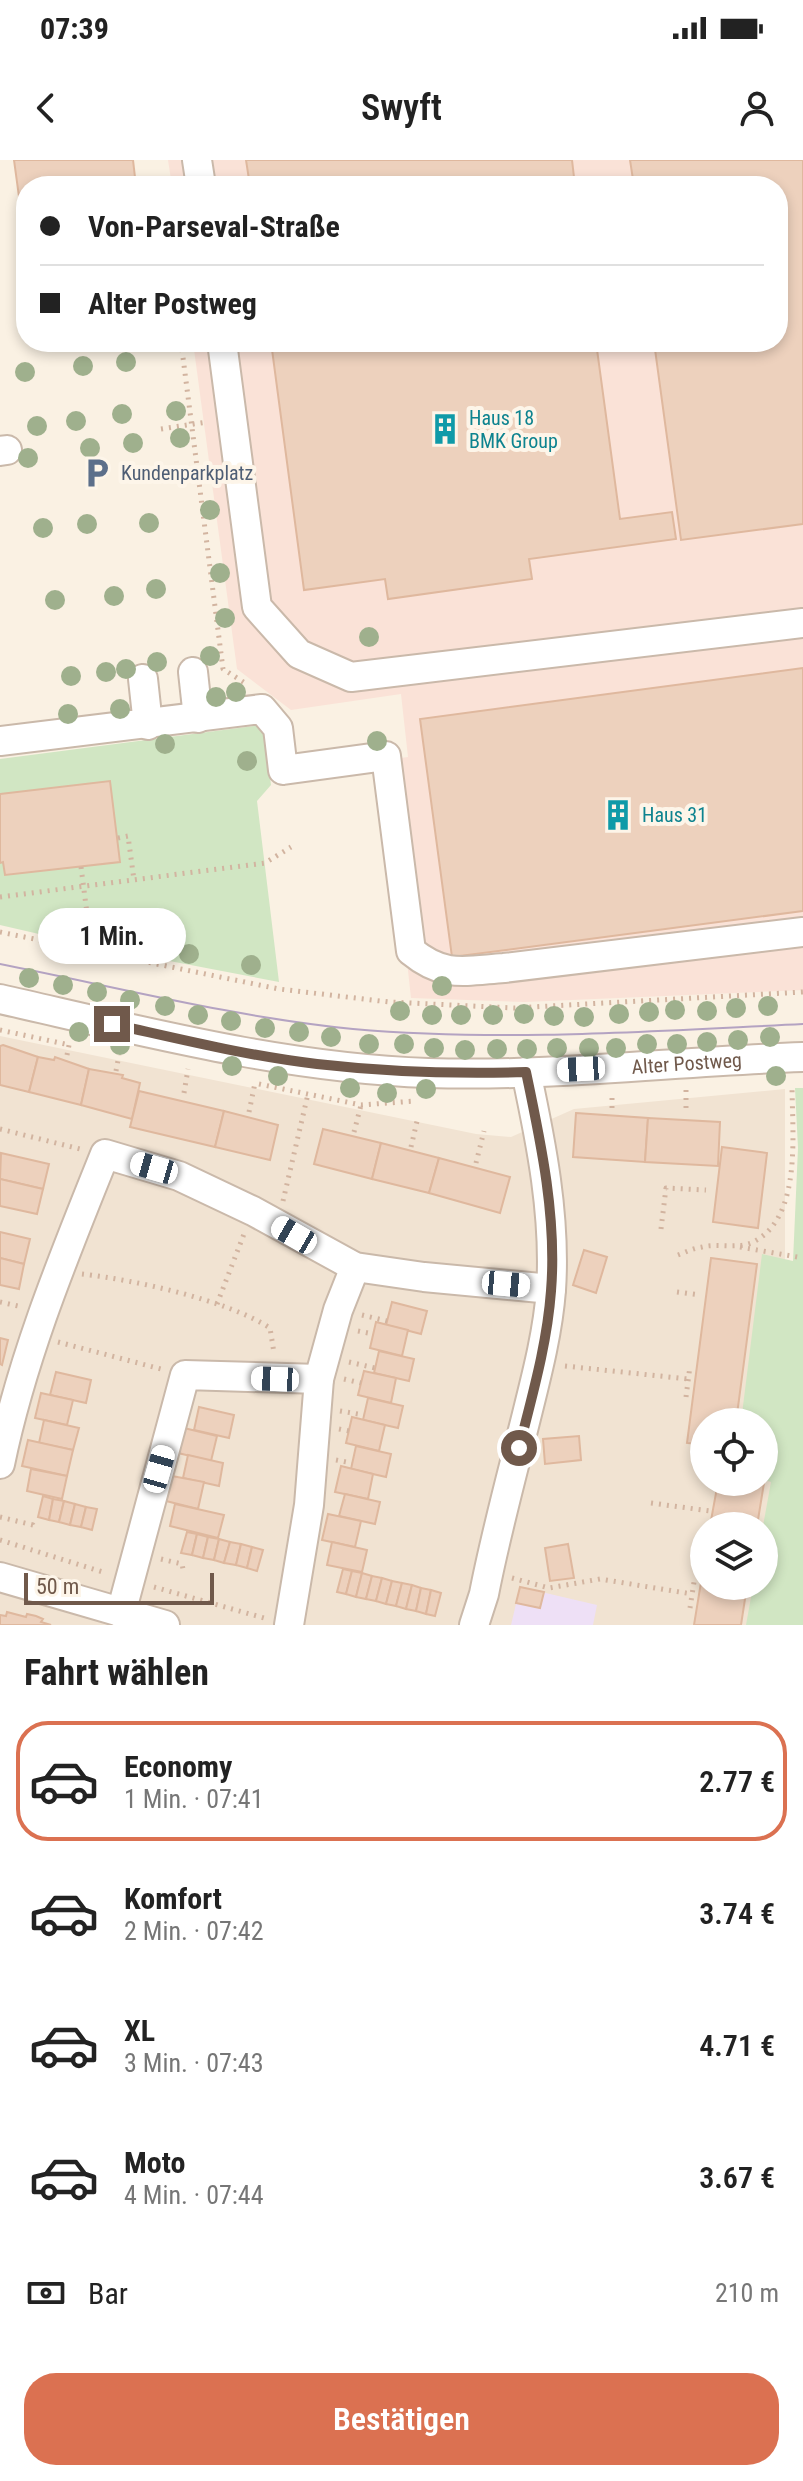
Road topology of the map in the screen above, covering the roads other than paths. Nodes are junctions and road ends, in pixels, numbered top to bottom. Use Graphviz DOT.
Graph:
graph roads {
  1 [pos="223,352"];
  2 [pos="803,623"];
  3 [pos="193,672"];
  4 [pos="143,679"];
  5 [pos="198,718"];
  6 [pos="148,725"];
  7 [pos="0,741"];
  8 [pos="803,932"];
  9 [pos="0,999"];
  10 [pos="803,1057"];
  11 [pos="526,1072"];
  12 [pos="355,1267"];
  13 [pos="551,1289"];
  14 [pos="319,1379"];
  15 [pos="0,1464"];
  16 [pos="0,1577"];
  17 [pos="121,1613"];
  18 [pos="165,1625"];
  19 [pos="289,1625"];
  20 [pos="474,1625"];
  1 -- 2 [label="street"];
  3 -- 5 [label="street"];
  4 -- 6 [label="street"];
  5 -- 6 [label="street"];
  5 -- 8 [label="street"];
  6 -- 7 [label="street"];
  9 -- 11 [label="street, Alter Postweg"];
  10 -- 11 [label="street, Alter Postweg"];
  11 -- 13 [label="street"];
  12 -- 13 [label="street"];
  12 -- 14 [label="street"];
  12 -- 15 [label="street"];
  13 -- 20 [label="street"];
  14 -- 17 [label="street"];
  14 -- 19 [label="street"];
  16 -- 17 [label="street"];
  17 -- 18 [label="street"];
}
